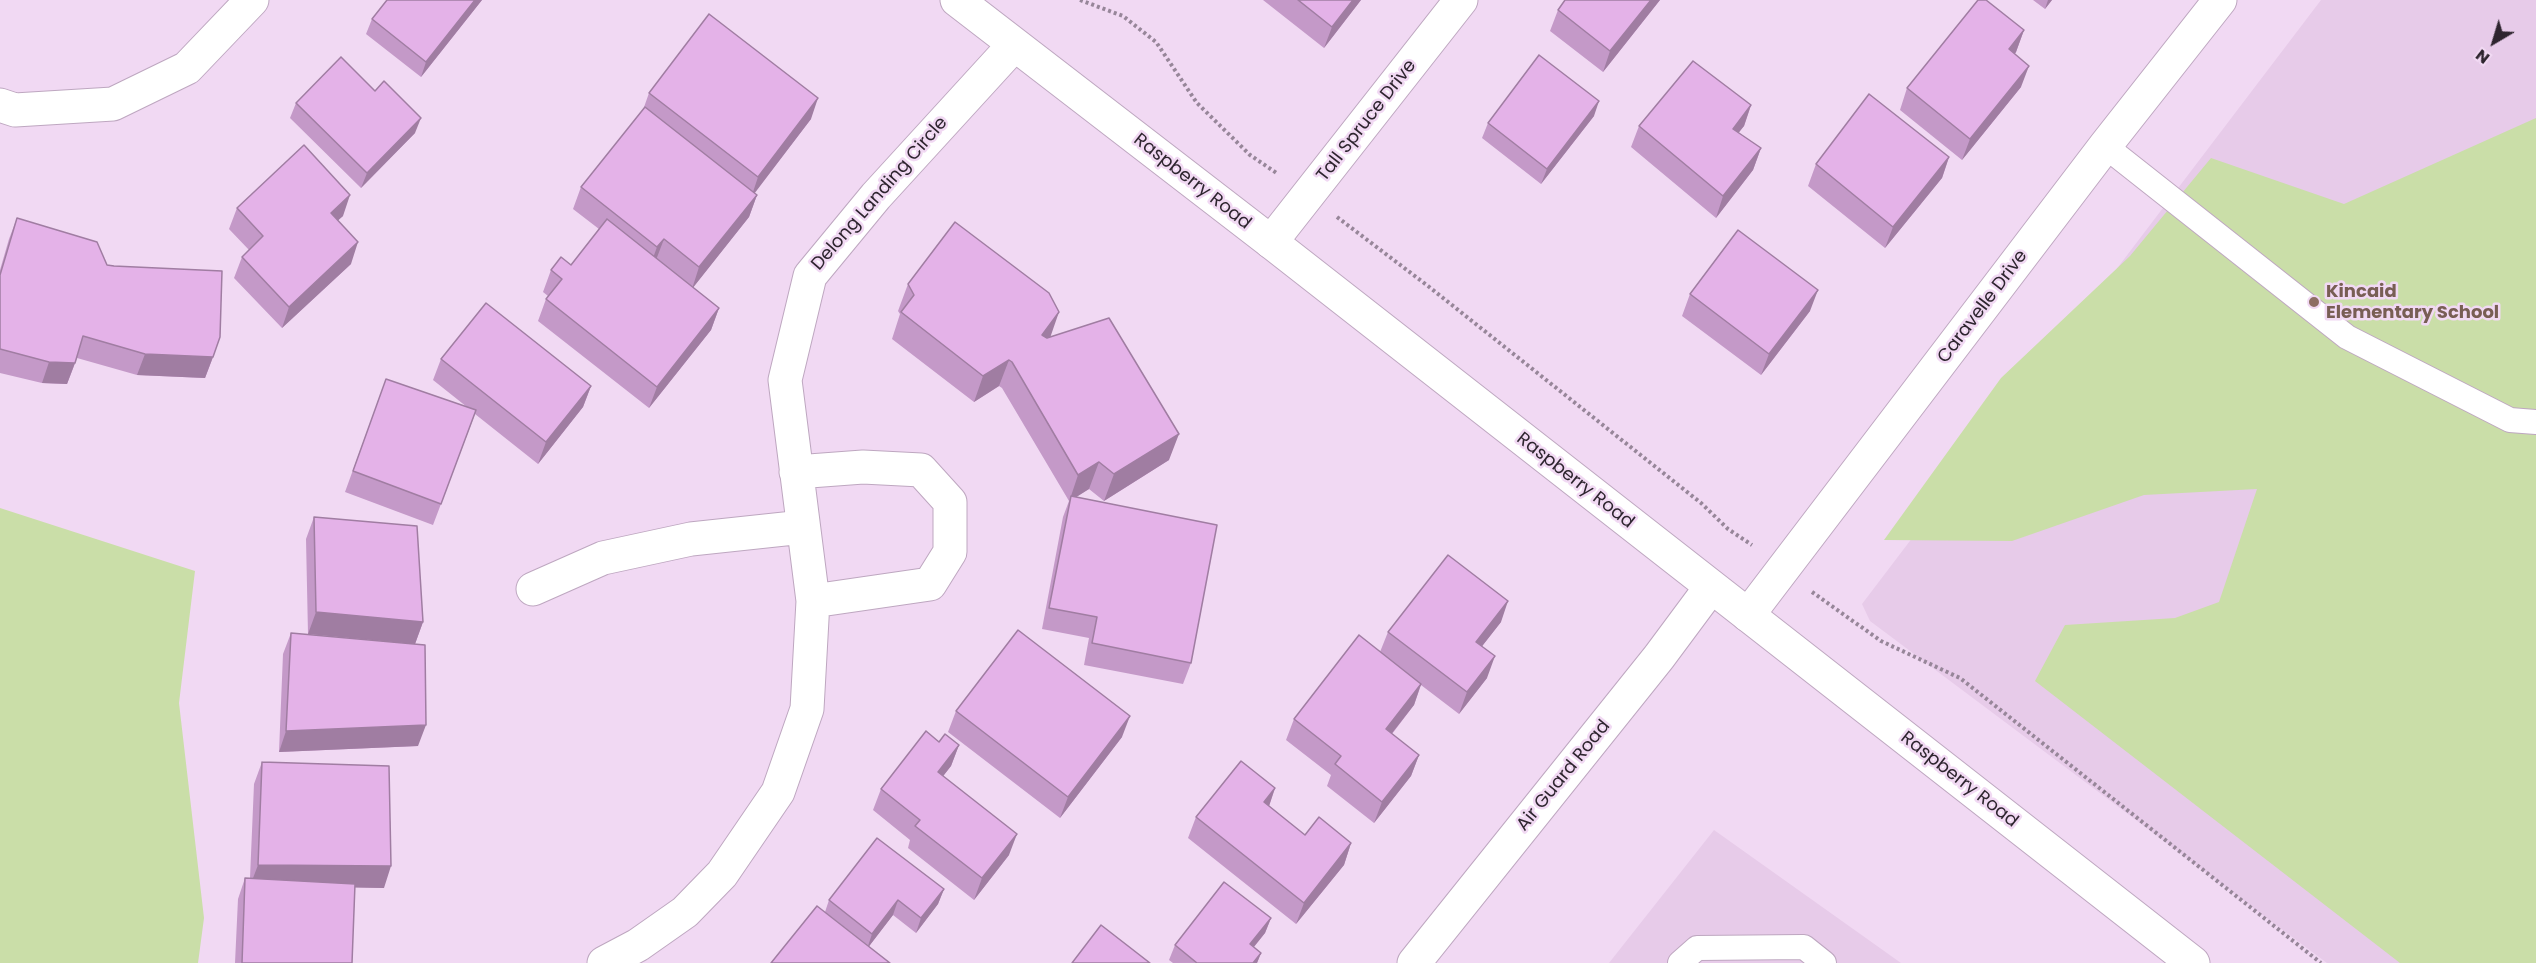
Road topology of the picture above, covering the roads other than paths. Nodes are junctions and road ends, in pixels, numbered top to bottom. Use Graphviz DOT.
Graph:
graph roads {
  1 [pos="252,0"];
  2 [pos="957,0"];
  3 [pos="1461,0"];
  4 [pos="2220,0"];
  5 [pos="1014,45"];
  6 [pos="0,105"];
  7 [pos="2105,146"];
  8 [pos="1271,242"];
  9 [pos="2536,422"];
  10 [pos="796,472"];
  11 [pos="803,527"];
  12 [pos="1711,587"];
  13 [pos="533,589"];
  14 [pos="813,601"];
  15 [pos="1748,615"];
  16 [pos="604,963"];
  17 [pos="1414,963"];
  18 [pos="1680,963"];
  19 [pos="1824,963"];
  20 [pos="2193,963"];
  1 -- 6 [label="street"];
  2 -- 5 [label="street, Raspberry Road"];
  3 -- 8 [label="street, Tall Spruce Drive"];
  4 -- 7 [label="street, Caravelle Drive"];
  5 -- 8 [label="street, Raspberry Road"];
  5 -- 10 [label="street, Delong Landing Circle"];
  7 -- 9 [label="lane"];
  7 -- 15 [label="street, Caravelle Drive"];
  8 -- 12 [label="street, Raspberry Road"];
  10 -- 11 [label="street, Delong Landing Circle"];
  10 -- 14 [label="street"];
  11 -- 13 [label="street"];
  11 -- 14 [label="street, Delong Landing Circle"];
  12 -- 15 [label="street, Raspberry Road"];
  12 -- 17 [label="street, Air Guard Road"];
  14 -- 16 [label="street, Delong Landing Circle"];
  15 -- 20 [label="street, Raspberry Road"];
  18 -- 19 [label="lane"];
}
